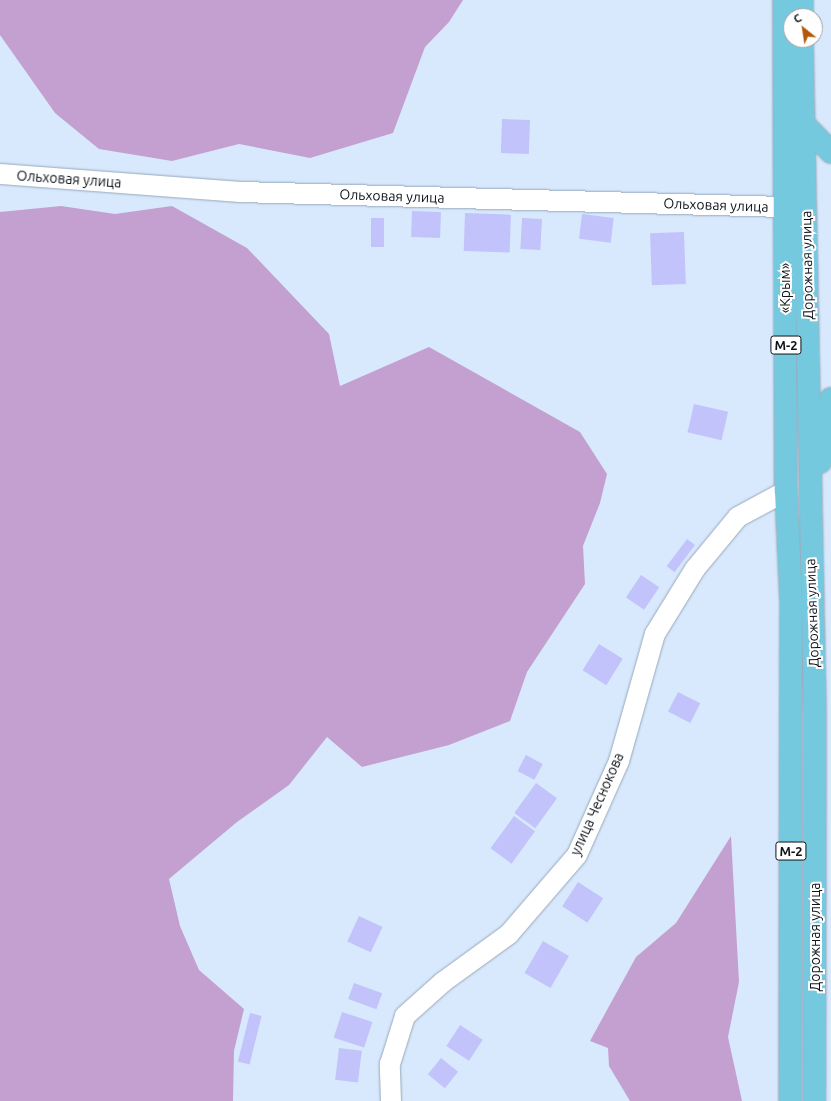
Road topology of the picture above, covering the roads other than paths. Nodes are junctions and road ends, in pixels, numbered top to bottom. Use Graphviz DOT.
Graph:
graph roads {
  1 [pos="784,0"];
  2 [pos="802,48"];
  3 [pos="783,91"];
  4 [pos="802,124"];
  5 [pos="831,152"];
  6 [pos="0,174"];
  7 [pos="785,207"];
  8 [pos="831,400"];
  9 [pos="786,491"];
  10 [pos="810,549"];
  11 [pos="790,600"];
  12 [pos="391,1101"];
  13 [pos="790,1101"];
  14 [pos="814,1101"];
  1 -- 3 [label="main road, «Крым» / М-2"];
  2 -- 4 [label="main road, М-2"];
  3 -- 4 [label="main road"];
  3 -- 7 [label="main road, «Крым» / М-2"];
  4 -- 5 [label="main road"];
  4 -- 10 [label="main road, Дорожная улица / М-2"];
  6 -- 7 [label="street, Ольховая улица"];
  7 -- 9 [label="main road, «Крым» / М-2"];
  8 -- 10 [label="main road"];
  9 -- 11 [label="main road, «Крым» / М-2"];
  9 -- 12 [label="street, улица Чеснокова"];
  10 -- 14 [label="main road, Дорожная улица / М-2"];
  11 -- 13 [label="main road, Дорожная улица / М-2"];
}
